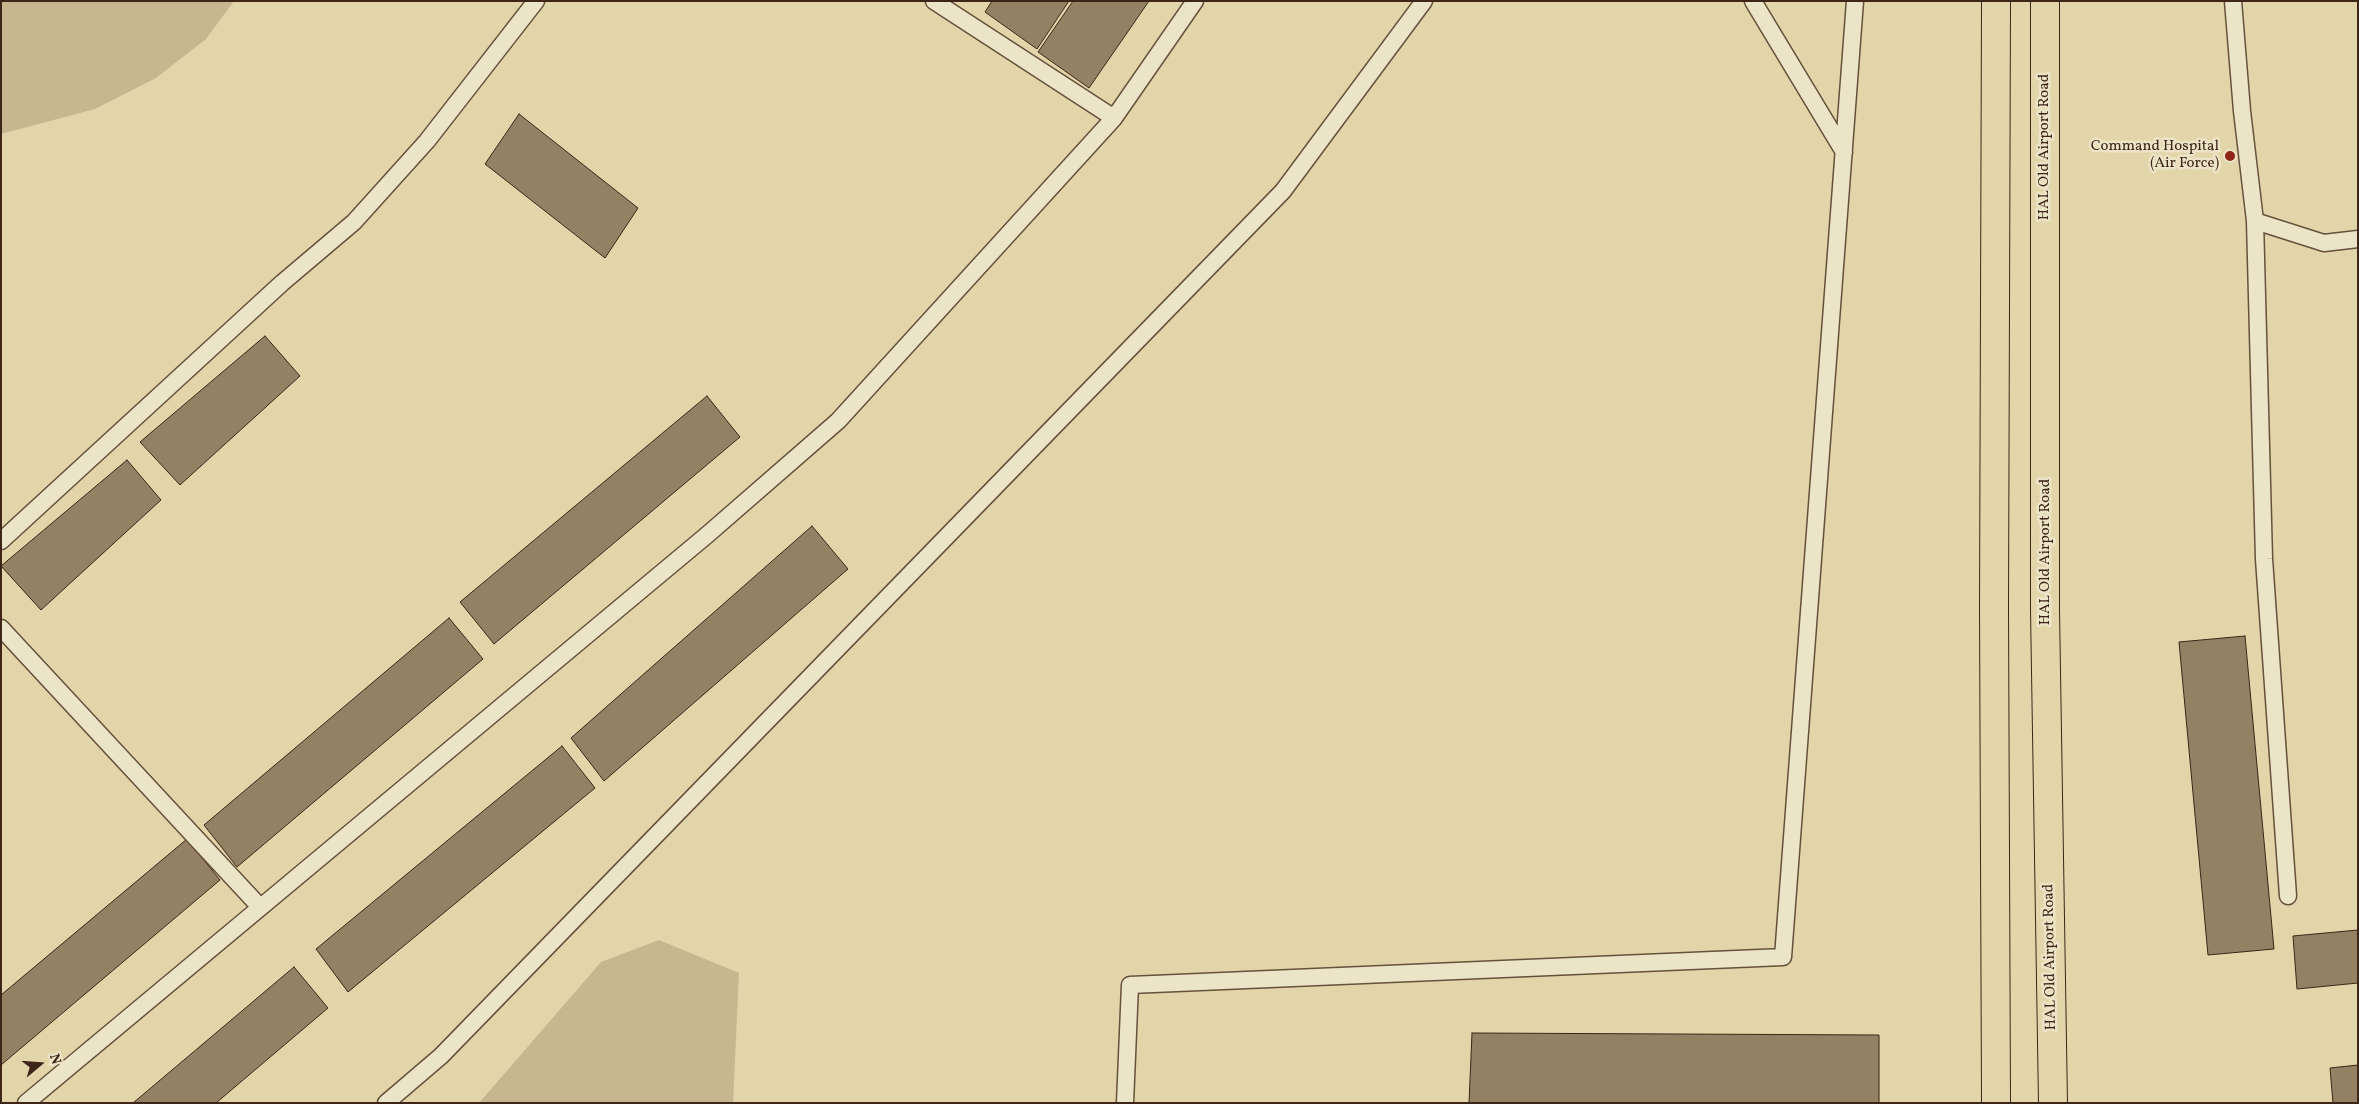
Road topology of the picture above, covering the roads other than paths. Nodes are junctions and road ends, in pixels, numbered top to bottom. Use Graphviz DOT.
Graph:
graph roads {
  1 [pos="536,1"];
  2 [pos="934,1"];
  3 [pos="1195,1"];
  4 [pos="1424,1"];
  5 [pos="1753,1"];
  6 [pos="1855,1"];
  7 [pos="1996,1"];
  8 [pos="2046,1"];
  9 [pos="2233,1"];
  10 [pos="1114,118"];
  11 [pos="1844,152"];
  12 [pos="2255,221"];
  13 [pos="2358,239"];
  14 [pos="1,541"];
  15 [pos="1,628"];
  16 [pos="2288,896"];
  17 [pos="260,906"];
  18 [pos="26,1103"];
  19 [pos="386,1103"];
  20 [pos="1125,1103"];
  21 [pos="1996,1103"];
  22 [pos="2053,1103"];
  1 -- 14 [label="lane"];
  2 -- 10 [label="lane"];
  3 -- 10 [label="lane"];
  4 -- 19 [label="lane"];
  5 -- 11 [label="lane"];
  6 -- 11 [label="lane"];
  7 -- 21 [label="main road"];
  8 -- 22 [label="main road, HAL Old Airport Road"];
  9 -- 12 [label="lane"];
  10 -- 17 [label="lane"];
  11 -- 20 [label="lane"];
  12 -- 13 [label="lane"];
  12 -- 16 [label="lane"];
  15 -- 17 [label="lane"];
  17 -- 18 [label="lane"];
}
